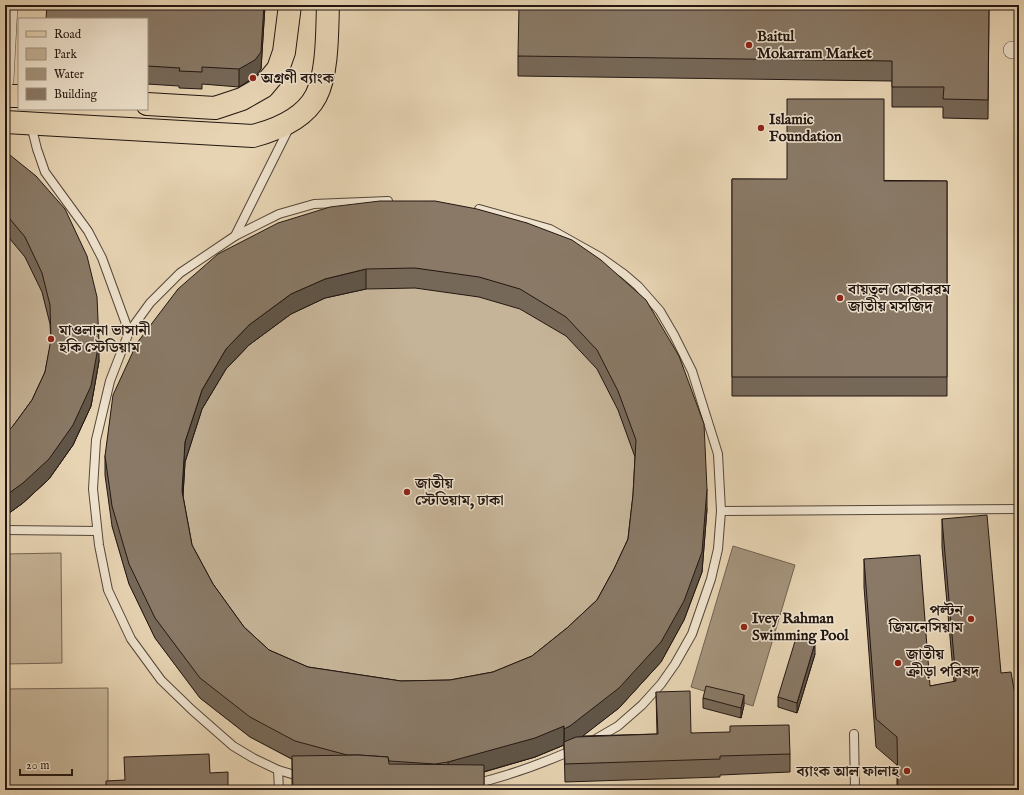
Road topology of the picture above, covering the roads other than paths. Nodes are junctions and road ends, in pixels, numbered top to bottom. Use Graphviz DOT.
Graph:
graph roads {
  1 [pos="9,5"];
  2 [pos="290,5"];
  3 [pos="328,5"];
  4 [pos="5,80"];
  5 [pos="5,96"];
  6 [pos="18,96"];
  7 [pos="148,104"];
  8 [pos="292,120"];
  9 [pos="5,122"];
  10 [pos="31,122"];
  11 [pos="398,202"];
  12 [pos="467,208"];
  13 [pos="235,236"];
  14 [pos="129,332"];
  15 [pos="1019,509"];
  16 [pos="721,511"];
  17 [pos="5,530"];
  18 [pos="97,531"];
  19 [pos="854,734"];
  20 [pos="278,770"];
  21 [pos="309,778"];
  22 [pos="468,785"];
  23 [pos="278,790"];
  24 [pos="855,790"];
  1 -- 4 [label="street"];
  2 -- 7 [label="main road"];
  3 -- 8 [label="main road"];
  5 -- 6 [label="main road"];
  8 -- 10 [label="main road"];
  8 -- 13 [label="lane"];
  9 -- 10 [label="main road"];
  10 -- 14 [label="lane"];
  11 -- 13 [label="lane"];
  12 -- 16 [label="lane"];
  13 -- 14 [label="lane"];
  14 -- 18 [label="lane"];
  15 -- 16 [label="lane"];
  16 -- 22 [label="lane"];
  17 -- 18 [label="lane"];
  18 -- 20 [label="lane"];
  19 -- 24 [label="lane"];
  20 -- 21 [label="lane"];
  20 -- 23 [label="lane"];
}
